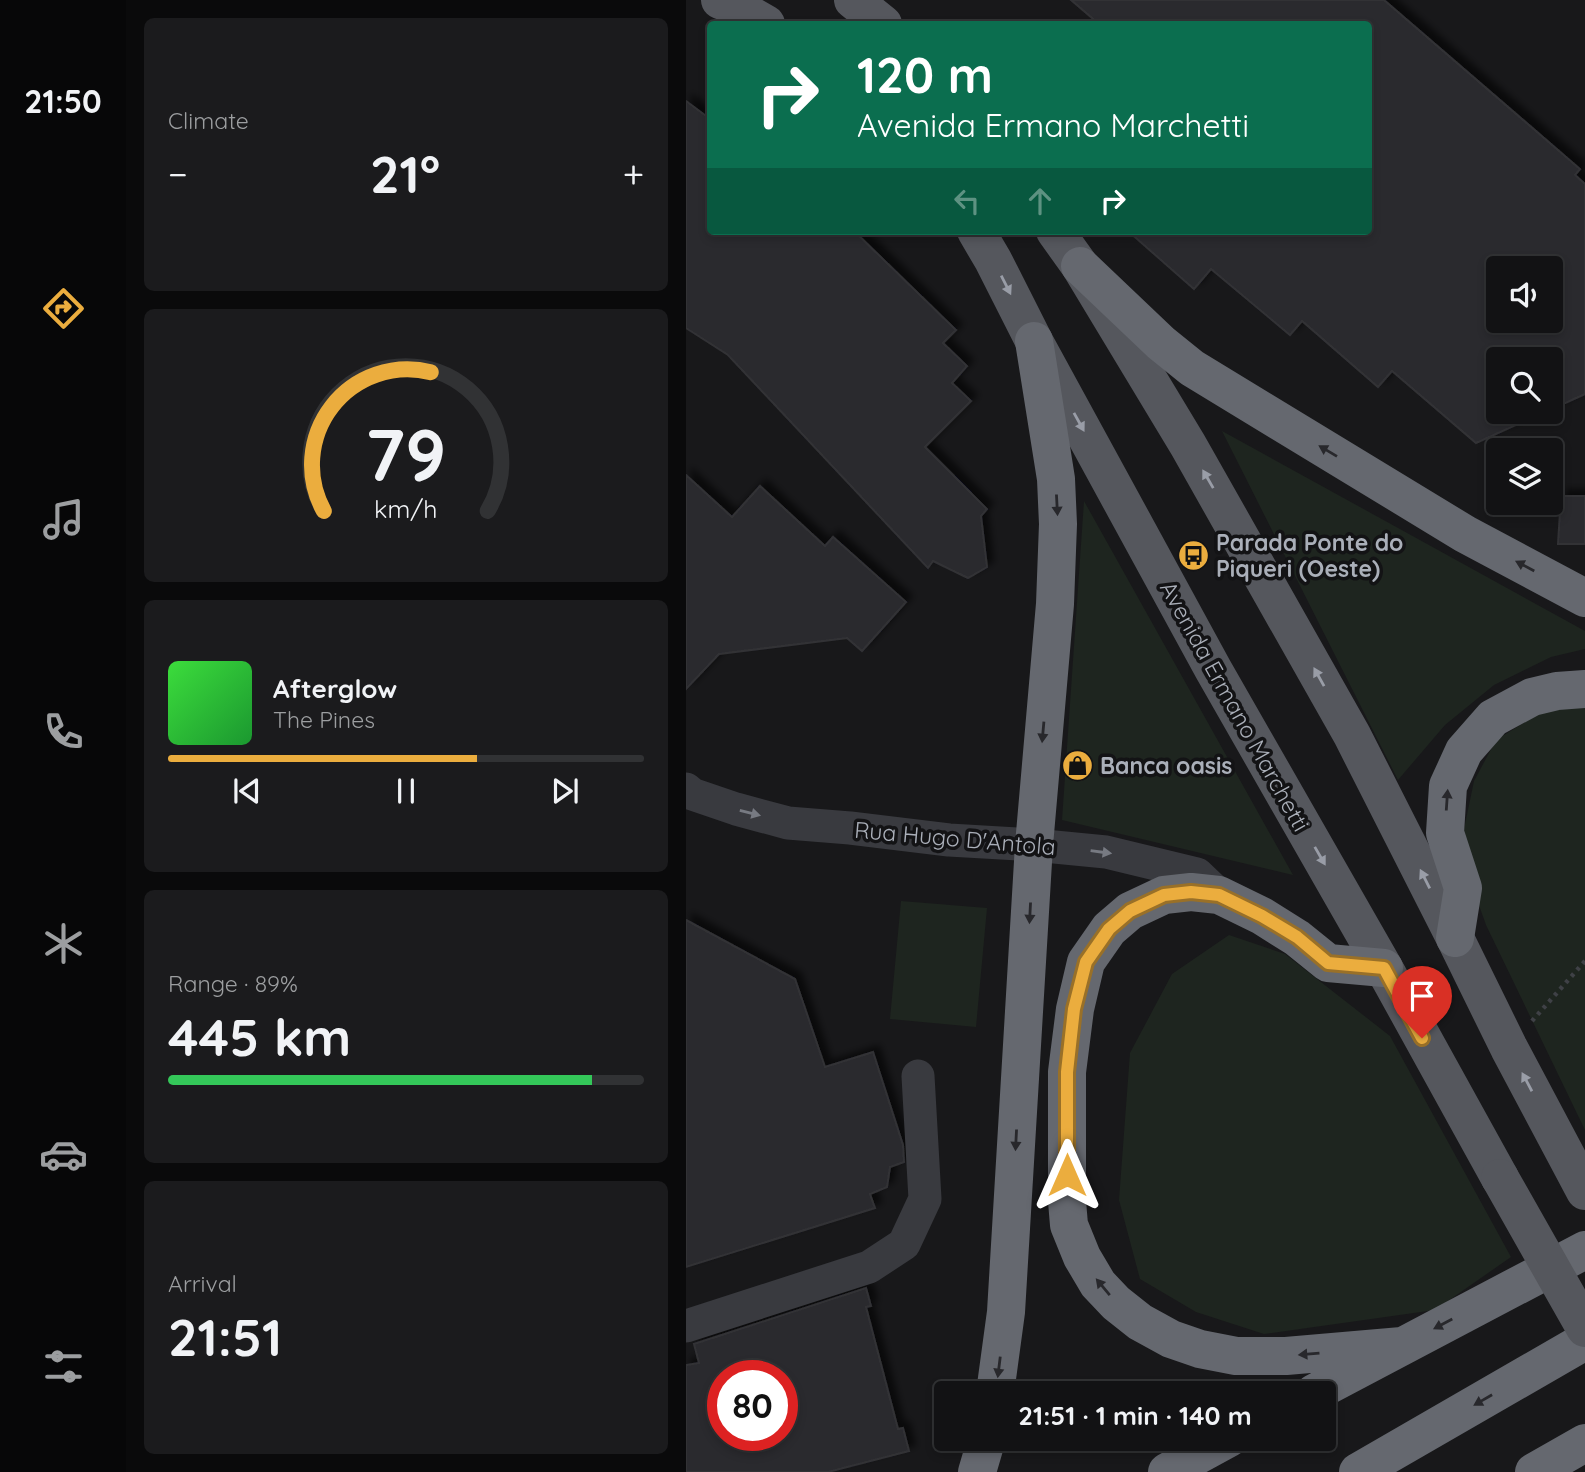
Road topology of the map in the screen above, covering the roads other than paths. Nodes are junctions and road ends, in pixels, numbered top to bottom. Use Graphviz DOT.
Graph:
graph roads {
  1 [pos="720,0"];
  2 [pos="853,0"];
  3 [pos="761,21"];
  4 [pos="879,21"];
  5 [pos="978,235"];
  6 [pos="1058,235"];
  7 [pos="1080,266"];
  8 [pos="1034,341"];
  9 [pos="1585,598"];
  10 [pos="1585,689"];
  11 [pos="686,789"];
  12 [pos="1034,845"];
  13 [pos="1219,895"];
  14 [pos="1455,938"];
  15 [pos="1384,968"];
  16 [pos="918,1076"];
  17 [pos="1585,1191"];
  18 [pos="1585,1250"];
  19 [pos="686,1326"];
  20 [pos="1585,1328"];
  21 [pos="1585,1341"];
  22 [pos="1402,1346"];
  23 [pos="997,1381"];
  24 [pos="1336,1381"];
  25 [pos="1585,1443"];
  26 [pos="983,1451"];
  27 [pos="1205,1451"];
  28 [pos="977,1472"];
  29 [pos="1167,1472"];
  30 [pos="1358,1472"];
  31 [pos="1534,1472"];
  1 -- 3 [label="main road"];
  2 -- 4 [label="main road"];
  5 -- 8 [label="main road, Avenida Ermano Marchetti, one-way"];
  6 -- 7 [label="main road"];
  9 -- 7 [label="highway, one-way"];
  14 -- 7 [label="main road, one-way"];
  8 -- 12 [label="highway, one-way"];
  8 -- 15 [label="main road, Avenida Ermano Marchetti, one-way"];
  14 -- 10 [label="highway, one-way"];
  11 -- 12 [label="street, Rua Hugo D'Antola, one-way"];
  12 -- 13 [label="street, Rua Hugo D'Antola, one-way"];
  12 -- 23 [label="highway, one-way"];
  13 -- 15 [label="highway"];
  22 -- 13 [label="highway, one-way"];
  17 -- 14 [label="main road, one-way"];
  15 -- 20 [label="main road, Avenida Ermano Marchetti, bridge"];
  16 -- 19 [label="street"];
  18 -- 22 [label="highway, one-way"];
  21 -- 30 [label="highway, one-way"];
  22 -- 24 [label="highway"];
  25 -- 31 [label="highway"];
  26 -- 28 [label="highway"];
  27 -- 29 [label="highway"];
}
